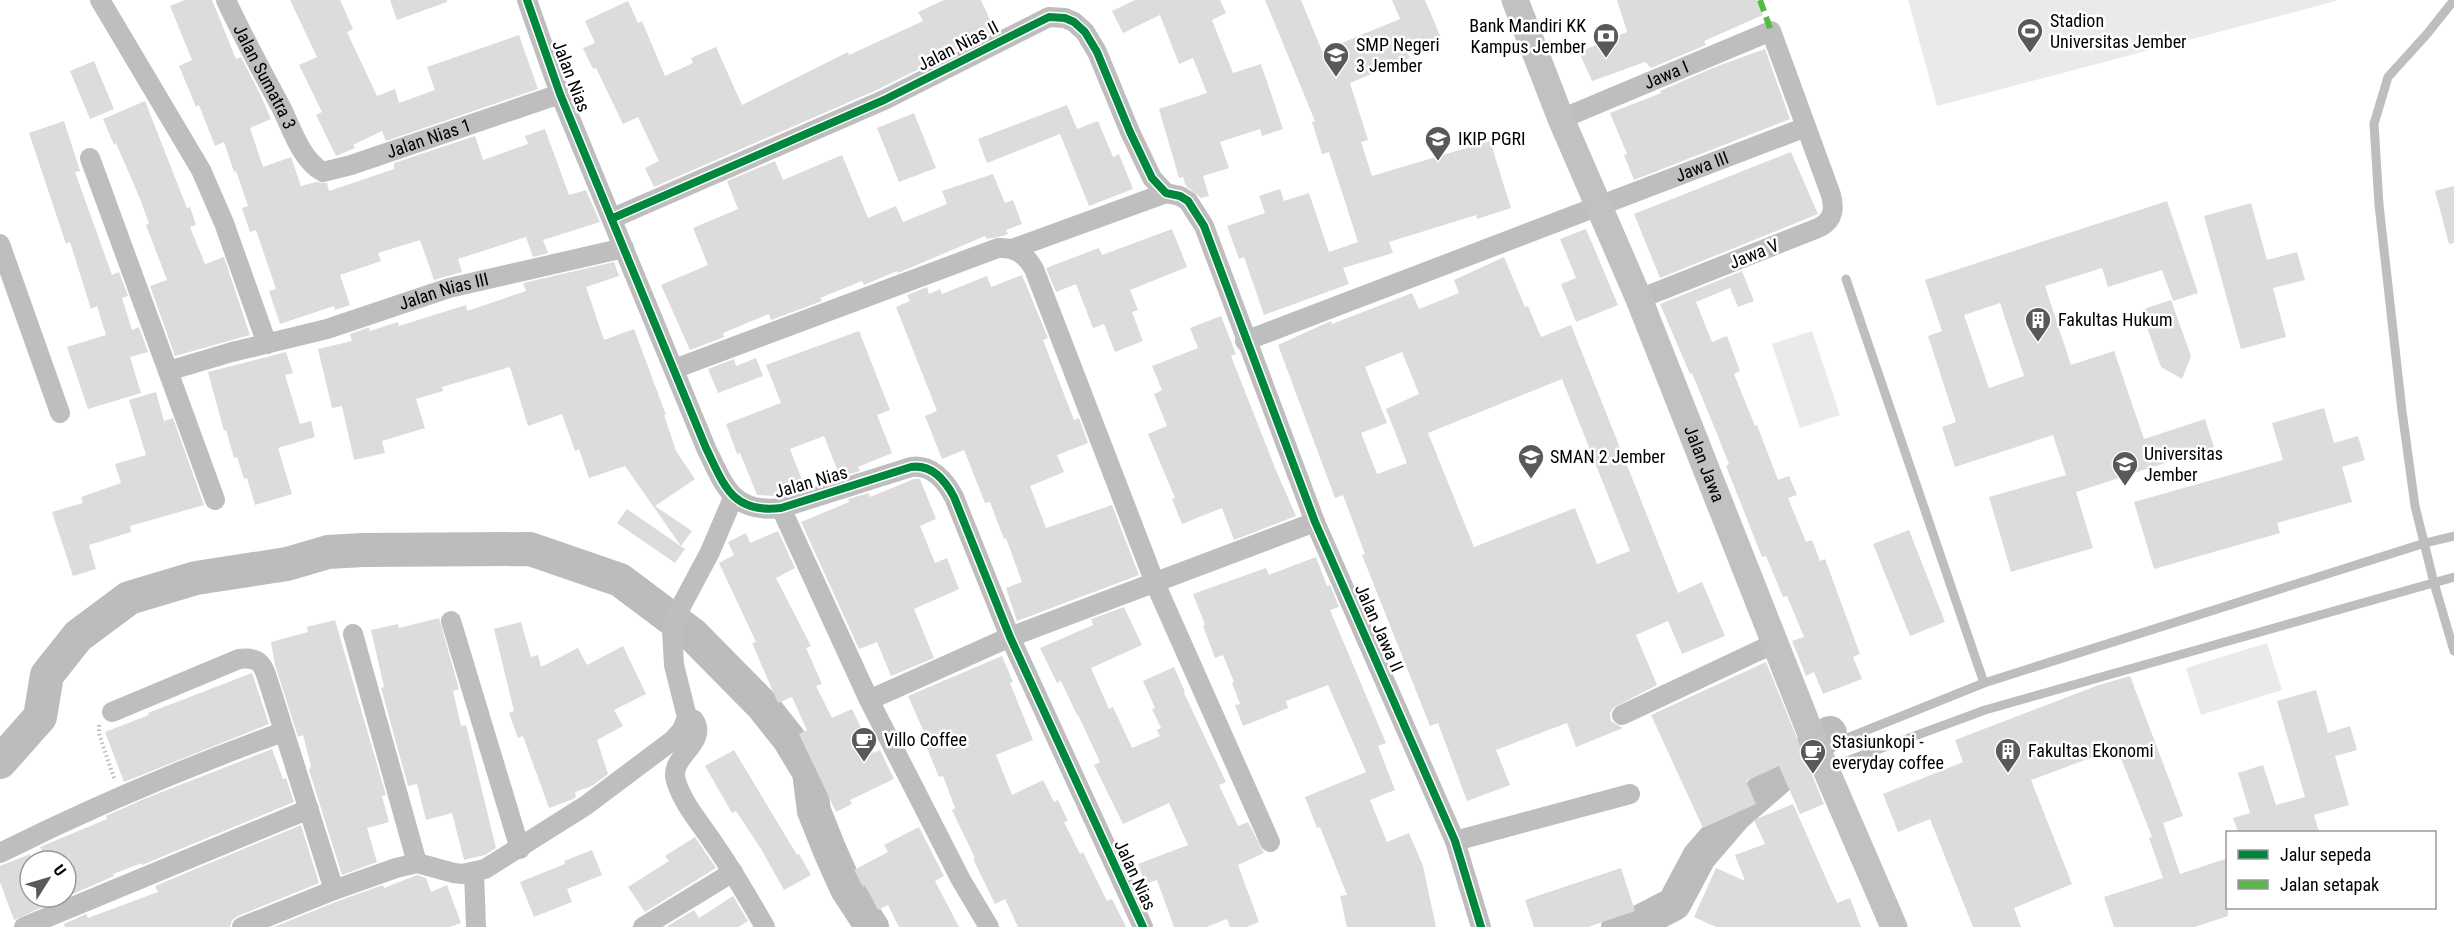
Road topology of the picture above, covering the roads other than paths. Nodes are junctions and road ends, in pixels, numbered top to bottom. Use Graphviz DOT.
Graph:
graph roads {
  1 [pos="100,0"];
  2 [pos="226,0"];
  3 [pos="527,0"];
  4 [pos="1515,0"];
  5 [pos="2453,0"];
  6 [pos="1771,31"];
  7 [pos="560,94"];
  8 [pos="1561,119"];
  9 [pos="1806,127"];
  10 [pos="304,153"];
  11 [pos="90,158"];
  12 [pos="1166,193"];
  13 [pos="1599,205"];
  14 [pos="613,218"];
  15 [pos="0,244"];
  16 [pos="624,248"];
  17 [pos="1012,249"];
  18 [pos="1846,279"];
  19 [pos="1639,299"];
  20 [pos="1245,341"];
  21 [pos="267,344"];
  22 [pos="674,369"];
  23 [pos="168,371"];
  24 [pos="60,413"];
  25 [pos="733,498"];
  26 [pos="215,500"];
  27 [pos="781,508"];
  28 [pos="1315,522"];
  29 [pos="2454,536"];
  30 [pos="2425,543"];
  31 [pos="2454,577"];
  32 [pos="1155,583"];
  33 [pos="2434,583"];
  34 [pos="451,621"];
  35 [pos="353,634"];
  36 [pos="1010,638"];
  37 [pos="1775,643"];
  38 [pos="2454,651"];
  39 [pos="1984,683"];
  40 [pos="869,700"];
  41 [pos="112,712"];
  42 [pos="1622,715"];
  43 [pos="687,717"];
  44 [pos="283,732"];
  45 [pos="1818,752"];
  46 [pos="1630,794"];
  47 [pos="309,809"];
  48 [pos="1455,841"];
  49 [pos="1270,842"];
  50 [pos="520,849"];
  51 [pos="0,853"];
  52 [pos="417,863"];
  53 [pos="474,872"];
  54 [pos="733,872"];
  55 [pos="334,890"];
  56 [pos="473,926"];
  57 [pos="24,927"];
  58 [pos="242,927"];
  59 [pos="643,927"];
  60 [pos="765,927"];
  61 [pos="989,927"];
  62 [pos="1143,927"];
  63 [pos="1481,927"];
  64 [pos="1894,927"];
  1 -- 21 [label="street"];
  2 -- 10 [label="street, Jalan Sumatra 3"];
  3 -- 7 [label="street, Jalan Nias"];
  4 -- 8 [label="main road, Jalan Jawa"];
  5 -- 30 [label="lane"];
  6 -- 8 [label="street, Jawa I"];
  6 -- 9 [label="street, Jawa V"];
  7 -- 10 [label="street, Jalan Nias 1"];
  7 -- 14 [label="street, Jalan Nias"];
  8 -- 13 [label="main road, Jalan Jawa"];
  9 -- 13 [label="street, Jawa III"];
  9 -- 19 [label="street, Jawa V"];
  11 -- 23 [label="street"];
  12 -- 14 [label="street, Jalan Nias II"];
  12 -- 17 [label="street"];
  12 -- 20 [label="street, Jalan Nias II"];
  13 -- 19 [label="main road, Jalan Jawa"];
  13 -- 20 [label="street"];
  14 -- 16 [label="street, Jalan Nias"];
  15 -- 24 [label="street"];
  16 -- 21 [label="street, Jalan Nias III"];
  16 -- 22 [label="street, Jalan Nias"];
  17 -- 22 [label="street"];
  17 -- 32 [label="street"];
  18 -- 39 [label="lane"];
  19 -- 37 [label="main road, Jalan Jawa"];
  20 -- 28 [label="street, Jalan Jawa II"];
  21 -- 23 [label="street, Jalan Nias III"];
  22 -- 25 [label="street, Jalan Nias"];
  23 -- 26 [label="street"];
  25 -- 27 [label="street, Jalan Nias"];
  25 -- 43 [label="street"];
  27 -- 36 [label="street, Jalan Nias"];
  27 -- 40 [label="street, Jalan Nias"];
  28 -- 32 [label="street"];
  28 -- 48 [label="street, Jalan Jawa II"];
  29 -- 30 [label="lane"];
  30 -- 33 [label="lane"];
  30 -- 39 [label="lane"];
  31 -- 33 [label="lane"];
  32 -- 36 [label="street"];
  32 -- 49 [label="street"];
  33 -- 38 [label="lane"];
  33 -- 45 [label="lane"];
  34 -- 50 [label="street"];
  35 -- 52 [label="street"];
  36 -- 40 [label="street"];
  36 -- 62 [label="street, Jalan Nias"];
  37 -- 42 [label="street"];
  37 -- 45 [label="main road, Jalan Jawa"];
  39 -- 45 [label="lane"];
  40 -- 61 [label="street, Jalan Nias"];
  41 -- 44 [label="street"];
  43 -- 50 [label="street"];
  43 -- 54 [label="street"];
  44 -- 47 [label="street"];
  44 -- 51 [label="street"];
  45 -- 64 [label="main road, Jalan Jawa"];
  46 -- 48 [label="street"];
  47 -- 55 [label="street"];
  47 -- 57 [label="street"];
  48 -- 63 [label="street, Jalan Jawa II"];
  50 -- 53 [label="street"];
  52 -- 53 [label="street"];
  52 -- 55 [label="street"];
  53 -- 56 [label="street"];
  54 -- 59 [label="street"];
  54 -- 60 [label="street"];
  55 -- 58 [label="street"];
}
